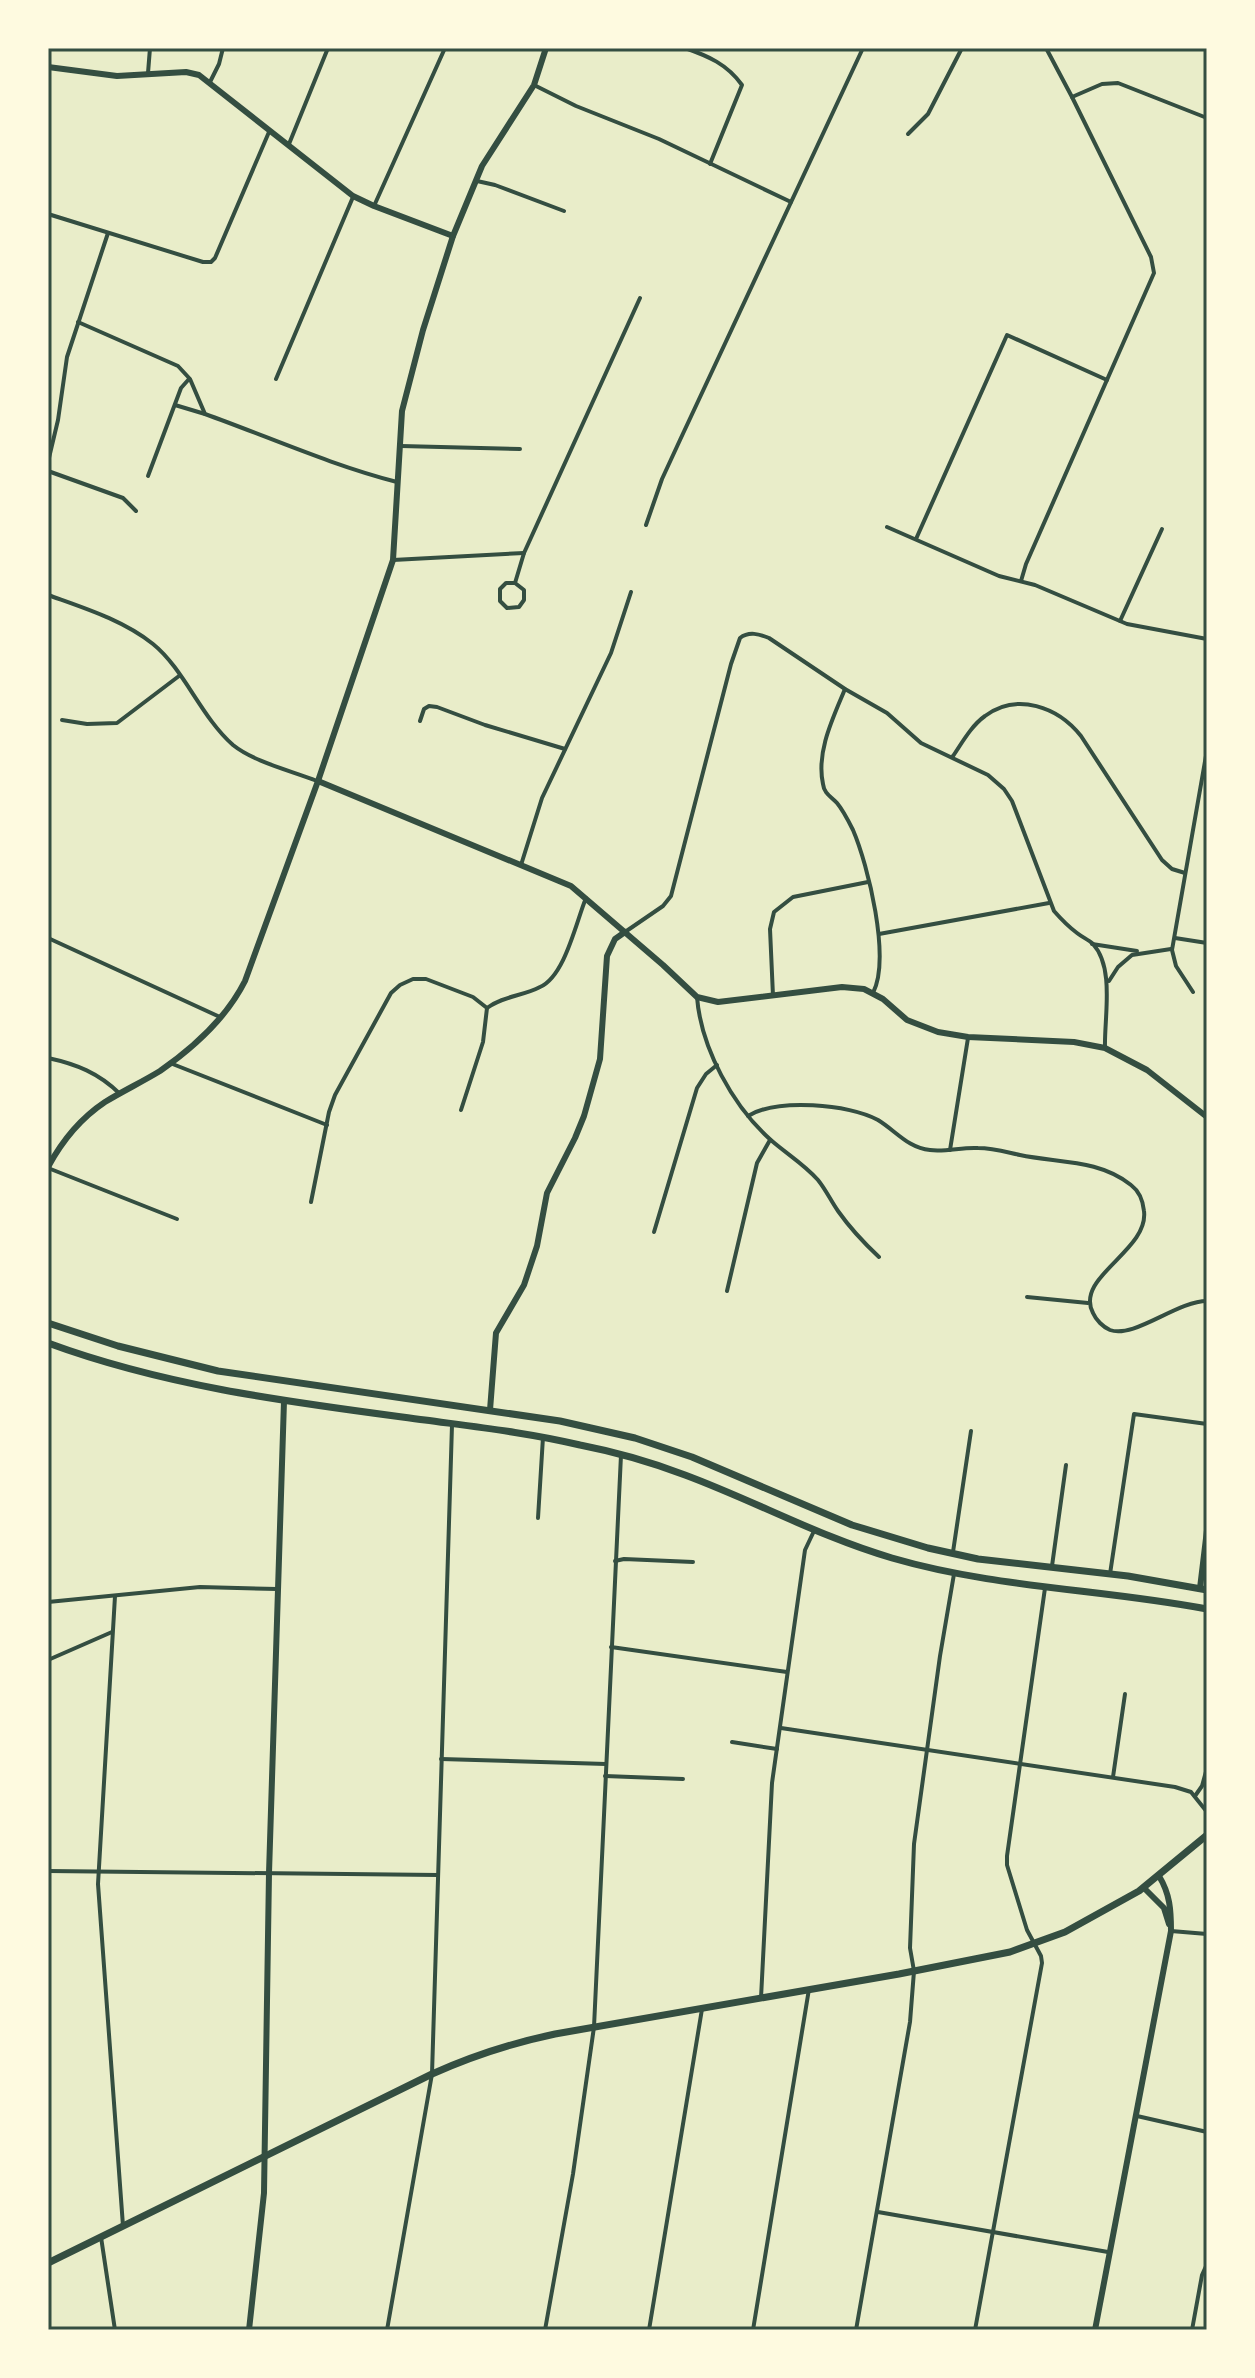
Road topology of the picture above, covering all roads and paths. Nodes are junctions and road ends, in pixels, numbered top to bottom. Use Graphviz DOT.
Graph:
graph roads {
  1 [pos="150,48"];
  2 [pos="223,48"];
  3 [pos="328,48"];
  4 [pos="445,48"];
  5 [pos="546,48"];
  6 [pos="685,48"];
  7 [pos="863,48"];
  8 [pos="962,48"];
  9 [pos="1046,48"];
  10 [pos="48,67"];
  11 [pos="148,75"];
  12 [pos="210,82"];
  13 [pos="534,85"];
  14 [pos="1072,97"];
  15 [pos="1207,118"];
  16 [pos="270,130"];
  17 [pos="908,134"];
  18 [pos="289,144"];
  19 [pos="710,164"];
  20 [pos="475,180"];
  21 [pos="353,196"];
  22 [pos="791,202"];
  23 [pos="374,206"];
  24 [pos="564,211"];
  25 [pos="48,214"];
  26 [pos="108,233"];
  27 [pos="453,236"];
  28 [pos="640,298"];
  29 [pos="78,322"];
  30 [pos="190,379"];
  31 [pos="276,379"];
  32 [pos="1107,380"];
  33 [pos="175,405"];
  34 [pos="205,414"];
  35 [pos="398,446"];
  36 [pos="520,449"];
  37 [pos="48,462"];
  38 [pos="48,471"];
  39 [pos="148,476"];
  40 [pos="397,482"];
  41 [pos="136,511"];
  42 [pos="646,525"];
  43 [pos="887,527"];
  44 [pos="1162,529"];
  45 [pos="916,539"];
  46 [pos="524,553"];
  47 [pos="393,560"];
  48 [pos="1021,581"];
  49 [pos="515,583"];
  50 [pos="631,592"];
  51 [pos="48,595"];
  52 [pos="1120,621"];
  53 [pos="1207,639"];
  54 [pos="179,676"];
  55 [pos="845,689"];
  56 [pos="62,720"];
  57 [pos="420,721"];
  58 [pos="565,749"];
  59 [pos="1207,750"];
  60 [pos="953,756"];
  61 [pos="318,781"];
  62 [pos="521,865"];
  63 [pos="1185,873"];
  64 [pos="868,882"];
  65 [pos="586,898"];
  66 [pos="1050,903"];
  67 [pos="625,932"];
  68 [pos="879,934"];
  69 [pos="48,938"];
  70 [pos="1175,938"];
  71 [pos="1207,943"];
  72 [pos="1092,944"];
  73 [pos="1173,948"];
  74 [pos="1143,952"];
  75 [pos="1108,984"];
  76 [pos="1193,992"];
  77 [pos="873,993"];
  78 [pos="773,996"];
  79 [pos="697,997"];
  80 [pos="487,1008"];
  81 [pos="220,1017"];
  82 [pos="968,1037"];
  83 [pos="1105,1048"];
  84 [pos="48,1058"];
  85 [pos="170,1063"];
  86 [pos="717,1065"];
  87 [pos="120,1094"];
  88 [pos="461,1110"];
  89 [pos="748,1116"];
  90 [pos="1207,1117"];
  91 [pos="327,1125"];
  92 [pos="770,1140"];
  93 [pos="950,1150"];
  94 [pos="48,1167"];
  95 [pos="311,1202"];
  96 [pos="177,1219"];
  97 [pos="654,1232"];
  98 [pos="879,1257"];
  99 [pos="727,1291"];
  100 [pos="1027,1297"];
  101 [pos="1207,1301"];
  102 [pos="1089,1303"];
  103 [pos="48,1323"];
  104 [pos="48,1343"];
  105 [pos="284,1401"];
  106 [pos="490,1410"];
  107 [pos="452,1424"];
  108 [pos="1207,1424"];
  109 [pos="971,1431"];
  110 [pos="543,1437"];
  111 [pos="621,1455"];
  112 [pos="1066,1465"];
  113 [pos="538,1518"];
  114 [pos="1207,1530"];
  115 [pos="814,1531"];
  116 [pos="952,1554"];
  117 [pos="615,1561"];
  118 [pos="693,1562"];
  119 [pos="1052,1568"];
  120 [pos="954,1574"];
  121 [pos="1110,1574"];
  122 [pos="1045,1587"];
  123 [pos="279,1589"];
  124 [pos="1203,1589"];
  125 [pos="115,1596"];
  126 [pos="48,1602"];
  127 [pos="1207,1609"];
  128 [pos="113,1631"];
  129 [pos="611,1647"];
  130 [pos="48,1660"];
  131 [pos="787,1672"];
  132 [pos="1125,1694"];
  133 [pos="781,1728"];
  134 [pos="732,1742"];
  135 [pos="777,1749"];
  136 [pos="927,1750"];
  137 [pos="441,1759"];
  138 [pos="606,1764"];
  139 [pos="1020,1764"];
  140 [pos="1207,1768"];
  141 [pos="605,1776"];
  142 [pos="1113,1777"];
  143 [pos="683,1779"];
  144 [pos="1195,1796"];
  145 [pos="1207,1812"];
  146 [pos="1207,1835"];
  147 [pos="48,1871"];
  148 [pos="100,1871"];
  149 [pos="269,1873"];
  150 [pos="438,1875"];
  151 [pos="1159,1876"];
  152 [pos="1144,1888"];
  153 [pos="1171,1931"];
  154 [pos="1207,1934"];
  155 [pos="1035,1944"];
  156 [pos="914,1971"];
  157 [pos="809,1989"];
  158 [pos="761,1998"];
  159 [pos="702,2008"];
  160 [pos="594,2027"];
  161 [pos="432,2074"];
  162 [pos="1137,2116"];
  163 [pos="1207,2132"];
  164 [pos="265,2157"];
  165 [pos="878,2212"];
  166 [pos="123,2226"];
  167 [pos="994,2231"];
  168 [pos="101,2237"];
  169 [pos="1108,2252"];
  170 [pos="48,2263"];
  171 [pos="1207,2264"];
  172 [pos="115,2330"];
  173 [pos="249,2330"];
  174 [pos="387,2330"];
  175 [pos="545,2330"];
  176 [pos="649,2330"];
  177 [pos="753,2330"];
  178 [pos="856,2330"];
  179 [pos="975,2330"];
  180 [pos="1095,2330"];
  181 [pos="1192,2330"];
  1 -- 11 [label="street"];
  2 -- 12 [label="street"];
  3 -- 18 [label="street"];
  4 -- 23 [label="street"];
  5 -- 13 [label="street"];
  6 -- 19 [label="street"];
  7 -- 22 [label="street"];
  8 -- 17 [label="street"];
  9 -- 14 [label="street"];
  10 -- 11 [label="street"];
  11 -- 12 [label="street"];
  12 -- 16 [label="street"];
  13 -- 19 [label="street"];
  13 -- 20 [label="street"];
  14 -- 15 [label="street"];
  14 -- 32 [label="street"];
  16 -- 18 [label="street"];
  16 -- 26 [label="street"];
  18 -- 21 [label="street"];
  19 -- 22 [label="street"];
  20 -- 24 [label="street"];
  20 -- 27 [label="street"];
  21 -- 23 [label="street"];
  21 -- 31 [label="street"];
  22 -- 42 [label="street"];
  23 -- 27 [label="street"];
  25 -- 26 [label="street"];
  26 -- 29 [label="street"];
  27 -- 35 [label="street"];
  28 -- 46 [label="street"];
  29 -- 30 [label="street"];
  29 -- 37 [label="street"];
  30 -- 33 [label="street"];
  30 -- 34 [label="street"];
  32 -- 45 [label="street"];
  32 -- 48 [label="street"];
  33 -- 34 [label="street"];
  33 -- 39 [label="street"];
  34 -- 40 [label="street"];
  35 -- 36 [label="street"];
  35 -- 40 [label="street"];
  38 -- 41 [label="street"];
  40 -- 47 [label="street"];
  43 -- 45 [label="street"];
  44 -- 52 [label="street"];
  45 -- 48 [label="street"];
  46 -- 47 [label="street"];
  46 -- 49 [label="street"];
  47 -- 61 [label="street"];
  48 -- 52 [label="street"];
  49 -- 49 [label="street"];
  50 -- 58 [label="street"];
  51 -- 54 [label="street"];
  52 -- 53 [label="street"];
  54 -- 56 [label="street"];
  54 -- 61 [label="street"];
  55 -- 60 [label="street"];
  55 -- 64 [label="street"];
  55 -- 67 [label="street"];
  57 -- 58 [label="street"];
  58 -- 62 [label="street"];
  59 -- 63 [label="street"];
  60 -- 63 [label="street"];
  60 -- 66 [label="street"];
  61 -- 62 [label="street"];
  61 -- 81 [label="street"];
  62 -- 65 [label="street"];
  63 -- 70 [label="street"];
  64 -- 68 [label="street"];
  64 -- 78 [label="street"];
  65 -- 67 [label="street"];
  65 -- 80 [label="street"];
  66 -- 68 [label="street"];
  66 -- 72 [label="street"];
  67 -- 79 [label="street"];
  67 -- 106 [label="street"];
  68 -- 77 [label="street"];
  69 -- 81 [label="street"];
  70 -- 71 [label="street"];
  70 -- 73 [label="street"];
  72 -- 74 [label="street"];
  72 -- 75 [label="street"];
  73 -- 74 [label="street"];
  73 -- 76 [label="street"];
  74 -- 75 [label="street"];
  75 -- 83 [label="street"];
  77 -- 78 [label="street"];
  77 -- 82 [label="street"];
  78 -- 79 [label="street"];
  79 -- 86 [label="street"];
  80 -- 88 [label="street"];
  80 -- 91 [label="street"];
  81 -- 85 [label="street"];
  82 -- 83 [label="street"];
  82 -- 93 [label="street"];
  83 -- 90 [label="street"];
  84 -- 87 [label="street"];
  85 -- 87 [label="street"];
  85 -- 91 [label="street"];
  86 -- 89 [label="street"];
  86 -- 97 [label="street"];
  87 -- 94 [label="street"];
  89 -- 92 [label="street"];
  89 -- 93 [label="street"];
  91 -- 95 [label="street"];
  92 -- 98 [label="street"];
  92 -- 99 [label="street"];
  93 -- 102 [label="street"];
  94 -- 96 [label="street"];
  100 -- 102 [label="street"];
  101 -- 102 [label="street"];
  103 -- 106 [label="main road"];
  104 -- 105 [label="main road"];
  105 -- 107 [label="main road"];
  105 -- 123 [label="street"];
  106 -- 116 [label="main road"];
  107 -- 110 [label="main road"];
  107 -- 137 [label="street"];
  108 -- 121 [label="street"];
  109 -- 116 [label="street"];
  110 -- 111 [label="main road"];
  110 -- 113 [label="street"];
  111 -- 115 [label="main road"];
  111 -- 117 [label="street"];
  112 -- 119 [label="street"];
  114 -- 124 [label="street"];
  115 -- 120 [label="main road"];
  115 -- 131 [label="street"];
  116 -- 119 [label="main road"];
  117 -- 118 [label="street"];
  117 -- 129 [label="street"];
  119 -- 121 [label="main road"];
  120 -- 122 [label="main road"];
  120 -- 136 [label="street"];
  121 -- 124 [label="main road"];
  122 -- 127 [label="main road"];
  122 -- 139 [label="street"];
  123 -- 125 [label="street"];
  123 -- 149 [label="street"];
  125 -- 126 [label="street"];
  125 -- 128 [label="street"];
  128 -- 130 [label="street"];
  128 -- 148 [label="street"];
  129 -- 131 [label="street"];
  129 -- 138 [label="street"];
  131 -- 133 [label="street"];
  132 -- 142 [label="street"];
  133 -- 135 [label="street"];
  133 -- 136 [label="street"];
  134 -- 135 [label="street"];
  135 -- 158 [label="street"];
  136 -- 139 [label="street"];
  136 -- 156 [label="street"];
  137 -- 138 [label="street"];
  137 -- 150 [label="street"];
  138 -- 141 [label="street"];
  139 -- 142 [label="street"];
  139 -- 155 [label="street"];
  140 -- 144 [label="street"];
  141 -- 143 [label="street"];
  141 -- 160 [label="street"];
  142 -- 144 [label="street"];
  144 -- 145 [label="street"];
  146 -- 151 [label="main road"];
  147 -- 148 [label="street"];
  148 -- 149 [label="street"];
  148 -- 166 [label="street"];
  149 -- 150 [label="street"];
  149 -- 164 [label="street"];
  150 -- 161 [label="street"];
  151 -- 152 [label="main road"];
  151 -- 153 [label="street"];
  152 -- 153 [label="street"];
  152 -- 155 [label="main road"];
  153 -- 154 [label="street"];
  153 -- 162 [label="street"];
  155 -- 156 [label="main road"];
  155 -- 167 [label="street"];
  156 -- 157 [label="main road"];
  156 -- 165 [label="street"];
  157 -- 158 [label="main road"];
  157 -- 177 [label="street"];
  158 -- 159 [label="main road"];
  159 -- 160 [label="main road"];
  159 -- 176 [label="street"];
  160 -- 161 [label="main road"];
  160 -- 175 [label="street"];
  161 -- 164 [label="main road"];
  161 -- 174 [label="street"];
  162 -- 163 [label="street"];
  162 -- 169 [label="street"];
  164 -- 166 [label="main road"];
  164 -- 173 [label="street"];
  165 -- 167 [label="street"];
  165 -- 178 [label="street"];
  166 -- 168 [label="main road"];
  167 -- 169 [label="street"];
  167 -- 179 [label="street"];
  168 -- 170 [label="main road"];
  168 -- 172 [label="street"];
  169 -- 180 [label="street"];
  171 -- 181 [label="street"];
}
